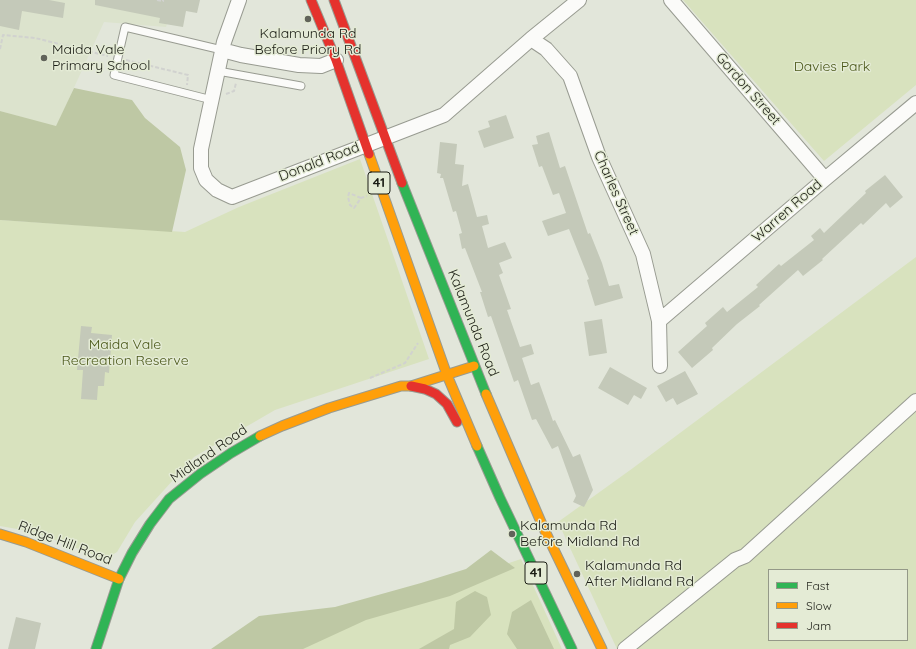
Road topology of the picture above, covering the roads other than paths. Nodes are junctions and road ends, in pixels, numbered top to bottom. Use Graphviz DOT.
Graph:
graph roads {
  1 [pos="239,0"];
  2 [pos="311,0"];
  3 [pos="334,0"];
  4 [pos="579,0"];
  5 [pos="671,0"];
  6 [pos="531,39"];
  7 [pos="222,50"];
  8 [pos="336,60"];
  9 [pos="218,71"];
  10 [pos="301,86"];
  11 [pos="213,96"];
  12 [pos="916,103"];
  13 [pos="385,138"];
  14 [pos="366,144"];
  15 [pos="825,179"];
  16 [pos="659,321"];
  17 [pos="464,359"];
  18 [pos="474,366"];
  19 [pos="660,366"];
  20 [pos="446,371"];
  21 [pos="401,386"];
  22 [pos="411,386"];
  23 [pos="916,401"];
  24 [pos="500,498"];
  25 [pos="0,534"];
  26 [pos="119,579"];
  27 [pos="96,649"];
  28 [pos="572,649"];
  29 [pos="602,649"];
  30 [pos="625,649"];
  1 -- 7 [label="street, Donald Road"];
  2 -- 8 [label="main road, 41"];
  3 -- 13 [label="main road, Kalamunda Road / 41"];
  4 -- 6 [label="street, Donald Road"];
  5 -- 15 [label="street, Gordon Street"];
  6 -- 13 [label="street, Donald Road"];
  6 -- 16 [label="street, Charles Street"];
  7 -- 8 [label="street"];
  7 -- 9 [label="street, Donald Road"];
  7 -- 11 [label="lane"];
  8 -- 14 [label="main road, 41"];
  9 -- 10 [label="lane"];
  9 -- 11 [label="street, Donald Road"];
  11 -- 14 [label="street, Donald Road"];
  12 -- 15 [label="street, Warren Road"];
  13 -- 14 [label="street, Donald Road"];
  13 -- 17 [label="main road, Kalamunda Road / 41"];
  14 -- 20 [label="main road, 41"];
  15 -- 16 [label="street, Warren Road"];
  16 -- 19 [label="street, Charles Street"];
  17 -- 18 [label="main road, Kalamunda Road / 41"];
  17 -- 20 [label="main road, Midland Road"];
  18 -- 20 [label="main road, Midland Road"];
  18 -- 29 [label="main road, Kalamunda Road / 41"];
  20 -- 21 [label="main road, Midland Road"];
  20 -- 22 [label="main road, Midland Road"];
  20 -- 24 [label="main road, 41"];
  21 -- 22 [label="main road, Midland Road"];
  21 -- 26 [label="main road, Midland Road"];
  22 -- 24 [label="main road"];
  23 -- 30 [label="street"];
  24 -- 28 [label="main road, 41"];
  25 -- 26 [label="main road, Ridge Hill Road"];
  26 -- 27 [label="main road, Midland Road"];
}
